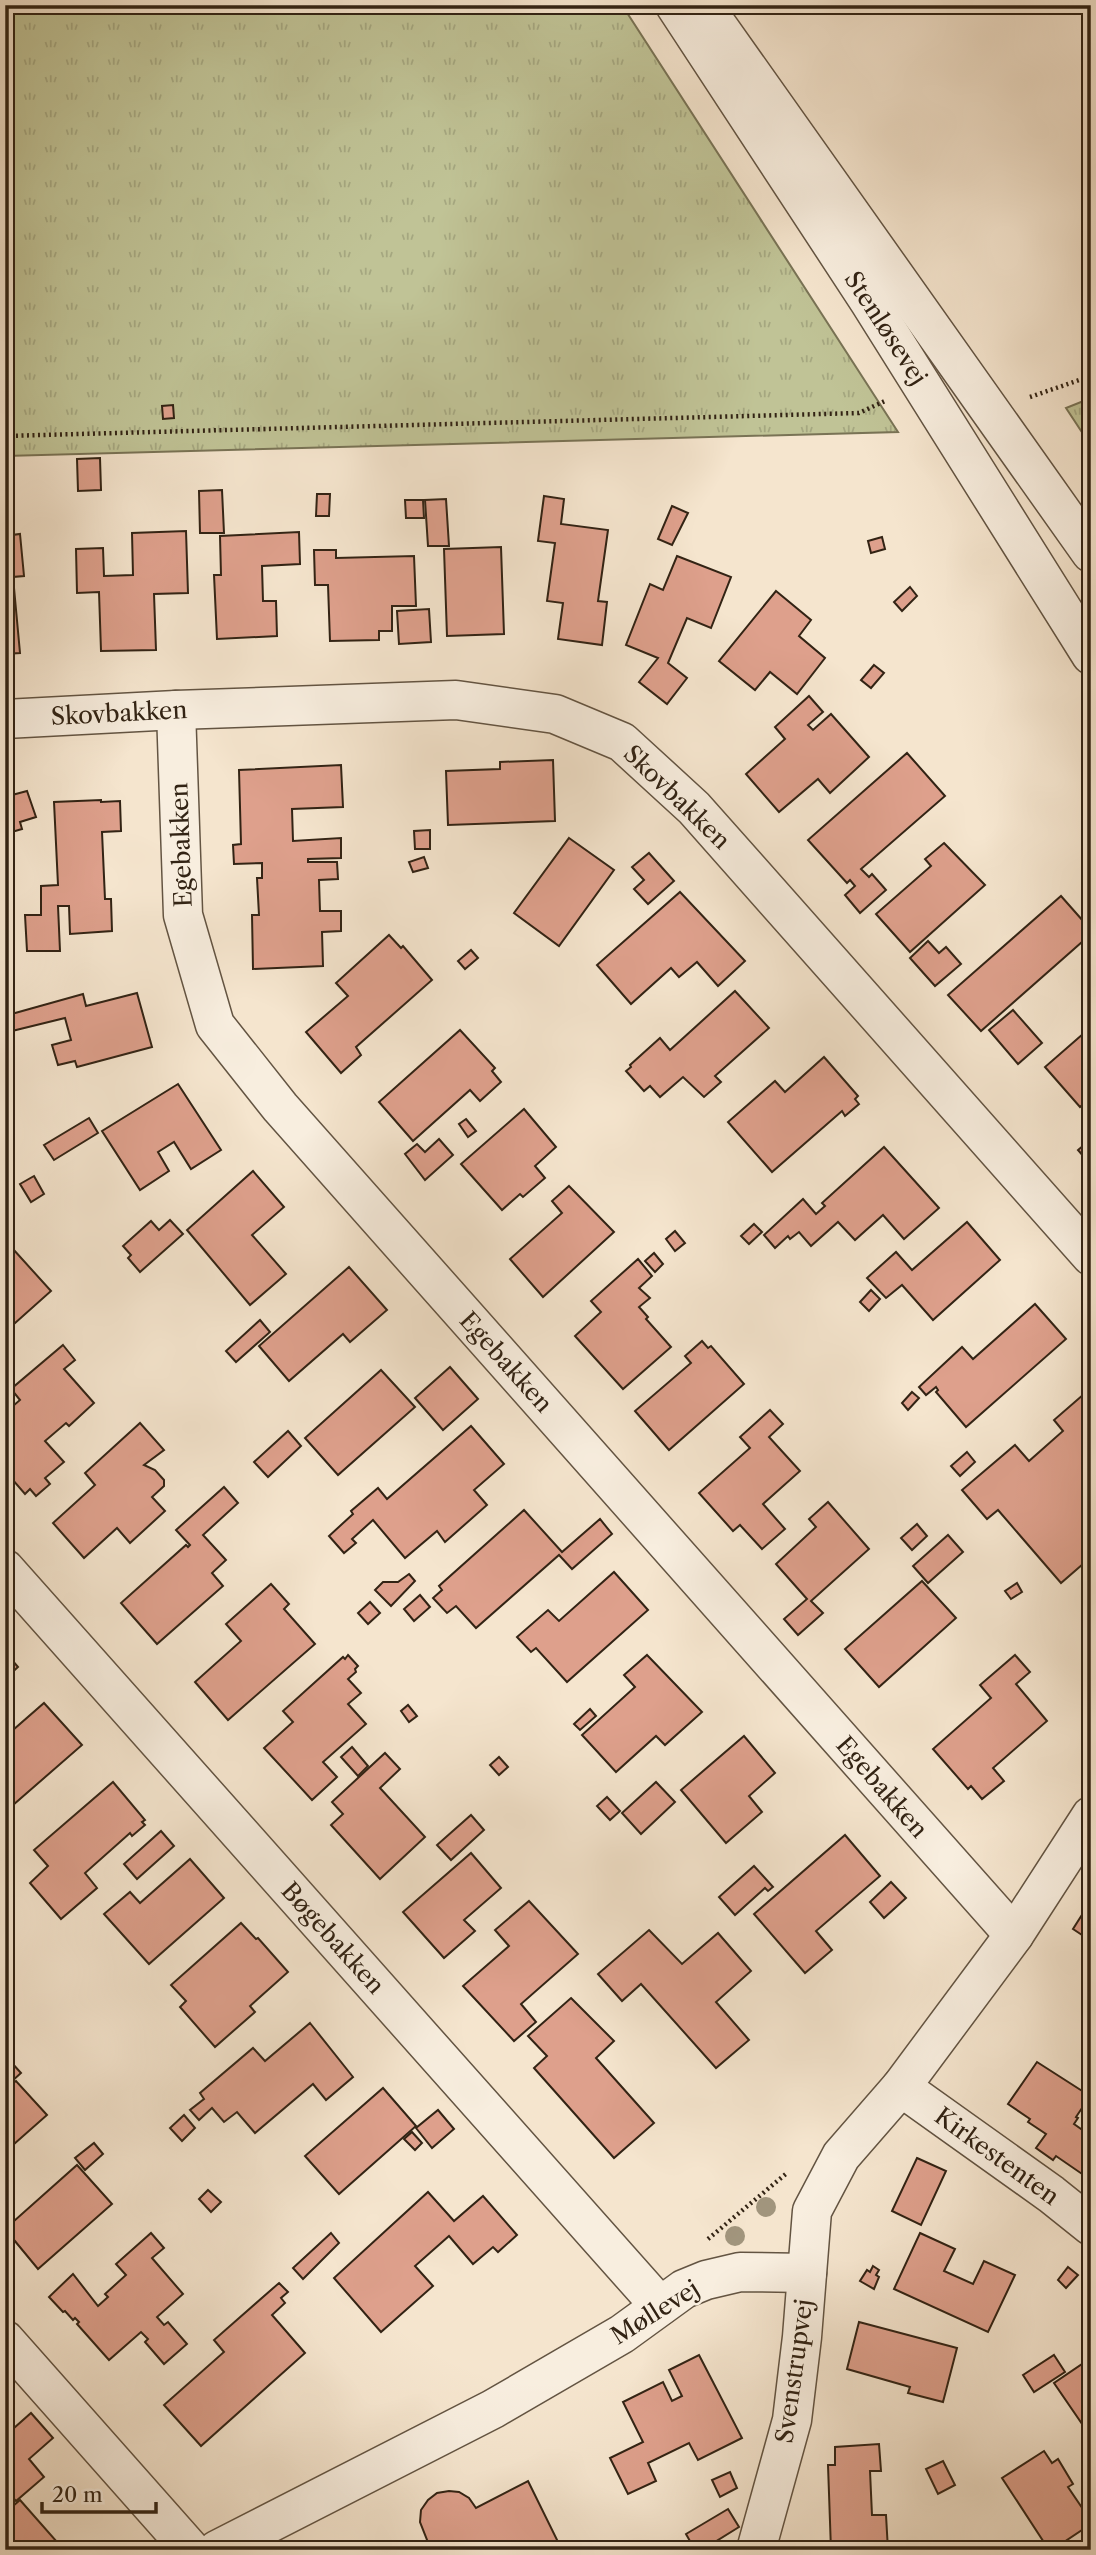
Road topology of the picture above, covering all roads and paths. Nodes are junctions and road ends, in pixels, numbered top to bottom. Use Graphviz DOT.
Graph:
graph roads {
  1 [pos="675,5"];
  2 [pos="704,5"];
  3 [pos="1091,376"];
  4 [pos="893,397"];
  5 [pos="1030,397"];
  6 [pos="5,436"];
  7 [pos="1091,554"];
  8 [pos="1091,655"];
  9 [pos="176,710"];
  10 [pos="5,719"];
  11 [pos="1091,1256"];
  12 [pos="5,1569"];
  13 [pos="1091,1816"];
  14 [pos="1014,1935"];
  15 [pos="901,2087"];
  16 [pos="795,2169"];
  17 [pos="1091,2226"];
  18 [pos="706,2240"];
  19 [pos="807,2273"];
  20 [pos="660,2306"];
  21 [pos="5,2340"];
  22 [pos="191,2550"];
  23 [pos="217,2550"];
  24 [pos="756,2550"];
  1 -- 8 [label="street, Stenløsevej"];
  2 -- 7 [label="street, Stenløsevej"];
  3 -- 5 [label="path"];
  4 -- 6 [label="path"];
  9 -- 10 [label="street, Skovbakken"];
  9 -- 11 [label="street, Skovbakken"];
  9 -- 14 [label="street, Egebakken"];
  12 -- 20 [label="street, Bøgebakken"];
  13 -- 14 [label="street"];
  14 -- 15 [label="street"];
  15 -- 17 [label="street, Kirkestenten"];
  15 -- 19 [label="street"];
  16 -- 18 [label="path"];
  19 -- 20 [label="street, Møllevej"];
  19 -- 24 [label="street, Svenstrupvej"];
  20 -- 23 [label="street, Møllevej"];
  21 -- 22 [label="street"];
}
